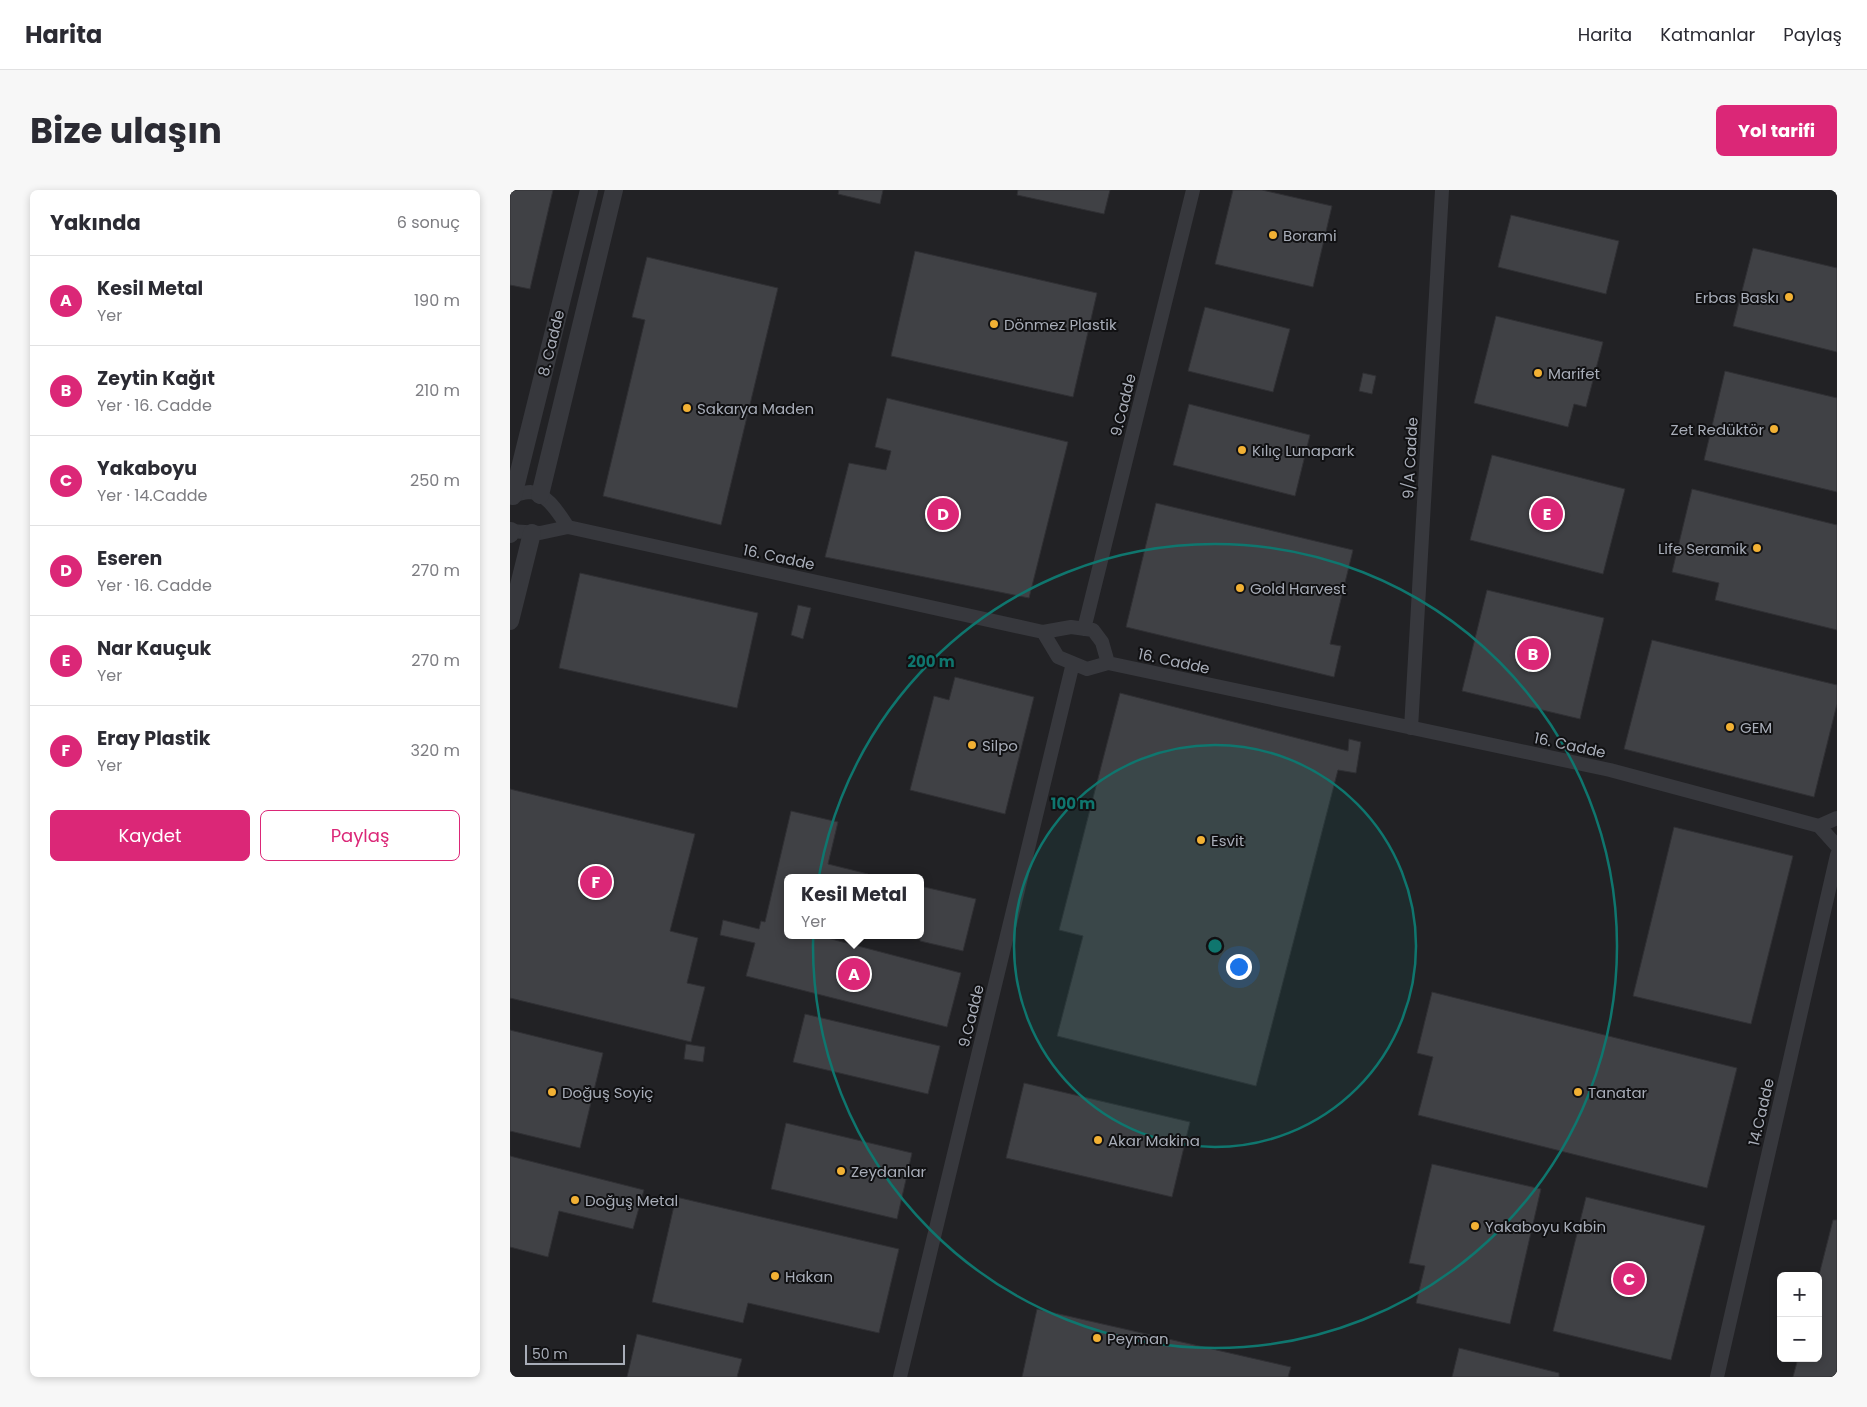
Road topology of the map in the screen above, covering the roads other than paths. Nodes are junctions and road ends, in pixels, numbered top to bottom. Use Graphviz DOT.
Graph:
graph roads {
  1 [pos="589,190"];
  2 [pos="614,190"];
  3 [pos="1193,190"];
  4 [pos="1442,190"];
  5 [pos="540,495"];
  6 [pos="511,496"];
  7 [pos="568,527"];
  8 [pos="510,532"];
  9 [pos="532,533"];
  10 [pos="510,621"];
  11 [pos="1084,629"];
  12 [pos="1043,632"];
  13 [pos="1073,663"];
  14 [pos="1108,663"];
  15 [pos="1411,728"];
  16 [pos="1837,818"];
  17 [pos="1819,826"];
  18 [pos="1837,846"];
  19 [pos="1837,855"];
  20 [pos="900,1377"];
  21 [pos="1717,1377"];
  1 -- 6 [label="street, 8. Cadde"];
  2 -- 5 [label="street, 8. Cadde"];
  3 -- 11 [label="street, 9.Cadde"];
  4 -- 15 [label="street, 9/A Cadde"];
  5 -- 6 [label="street"];
  5 -- 7 [label="street"];
  7 -- 9 [label="street, 16. Cadde"];
  7 -- 12 [label="street, 16. Cadde"];
  8 -- 9 [label="street, 16. Cadde"];
  9 -- 10 [label="street"];
  11 -- 12 [label="street"];
  11 -- 14 [label="street"];
  12 -- 13 [label="street, 16. Cadde"];
  13 -- 14 [label="street, 16. Cadde"];
  13 -- 20 [label="street, 9.Cadde"];
  14 -- 15 [label="street, 16. Cadde"];
  15 -- 17 [label="street, 16. Cadde"];
  16 -- 17 [label="street"];
  17 -- 18 [label="street"];
  19 -- 21 [label="street, 14.Cadde"];
}
